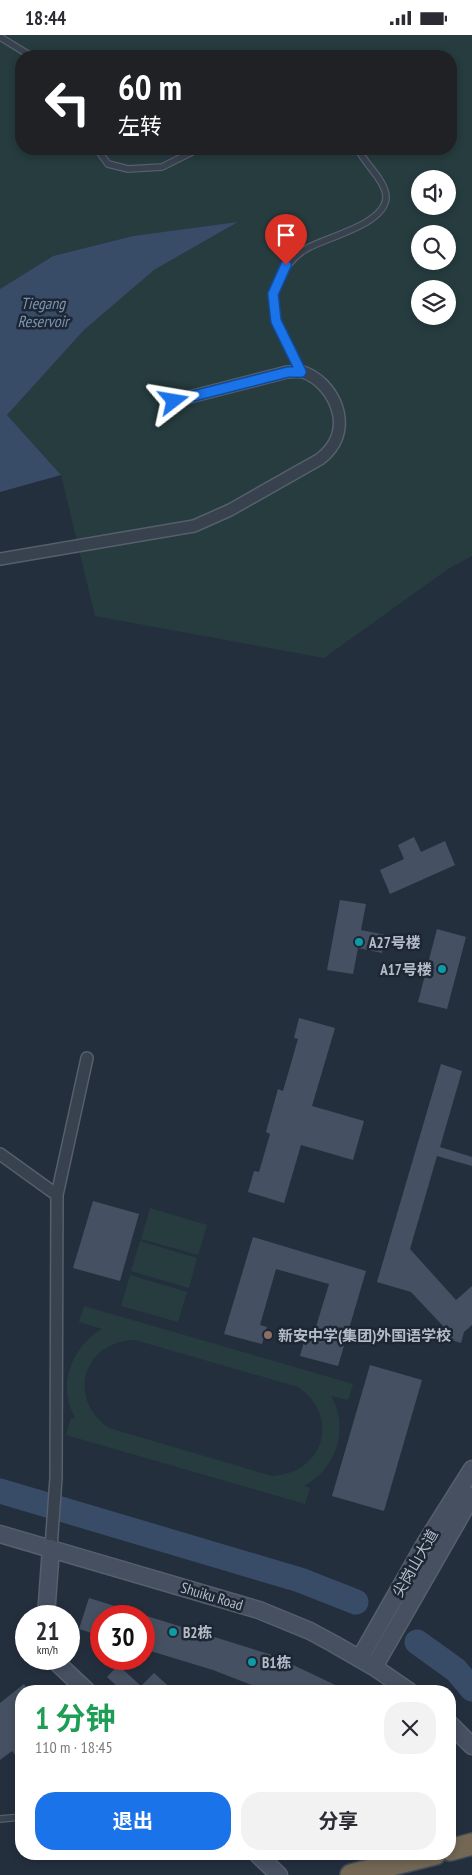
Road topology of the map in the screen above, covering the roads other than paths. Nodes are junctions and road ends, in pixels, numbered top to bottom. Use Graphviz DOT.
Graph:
graph roads {
  1 [pos="0,37"];
  2 [pos="21,50"];
  3 [pos="101,155"];
  4 [pos="186,155"];
  5 [pos="361,155"];
  6 [pos="301,372"];
  7 [pos="174,401"];
  8 [pos="0,559"];
  9 [pos="87,1058"];
  10 [pos="0,1154"];
  11 [pos="57,1195"];
  12 [pos="472,1469"];
  13 [pos="472,1496"];
  14 [pos="0,1534"];
  15 [pos="51,1548"];
  16 [pos="47,1605"];
  17 [pos="360,1658"];
  18 [pos="374,1667"];
  19 [pos="65,1670"];
  20 [pos="81,1685"];
  21 [pos="400,1685"];
  22 [pos="456,1730"];
  23 [pos="472,1746"];
  24 [pos="15,1818"];
  25 [pos="0,1819"];
  26 [pos="472,1844"];
  27 [pos="456,1848"];
  28 [pos="263,1860"];
  29 [pos="411,1860"];
  30 [pos="279,1875"];
  31 [pos="351,1875"];
  1 -- 2 [label="lane"];
  3 -- 4 [label="lane"];
  5 -- 6 [label="lane"];
  6 -- 7 [label="street"];
  6 -- 8 [label="street"];
  9 -- 11 [label="street"];
  10 -- 11 [label="street"];
  11 -- 15 [label="street"];
  12 -- 17 [label="main road, 尖岗山大道"];
  13 -- 18 [label="main road, 尖岗山大道"];
  14 -- 15 [label="main road, Shuiku Road"];
  15 -- 16 [label="main road"];
  15 -- 17 [label="main road, Shuiku Road"];
  17 -- 18 [label="main road, Shuiku Road"];
  18 -- 21 [label="main road, Shuiku Road"];
  19 -- 20 [label="main road"];
  22 -- 23 [label="main road"];
  24 -- 25 [label="lane"];
  26 -- 27 [label="highway"];
  28 -- 30 [label="main road"];
  29 -- 31 [label="highway"];
}
